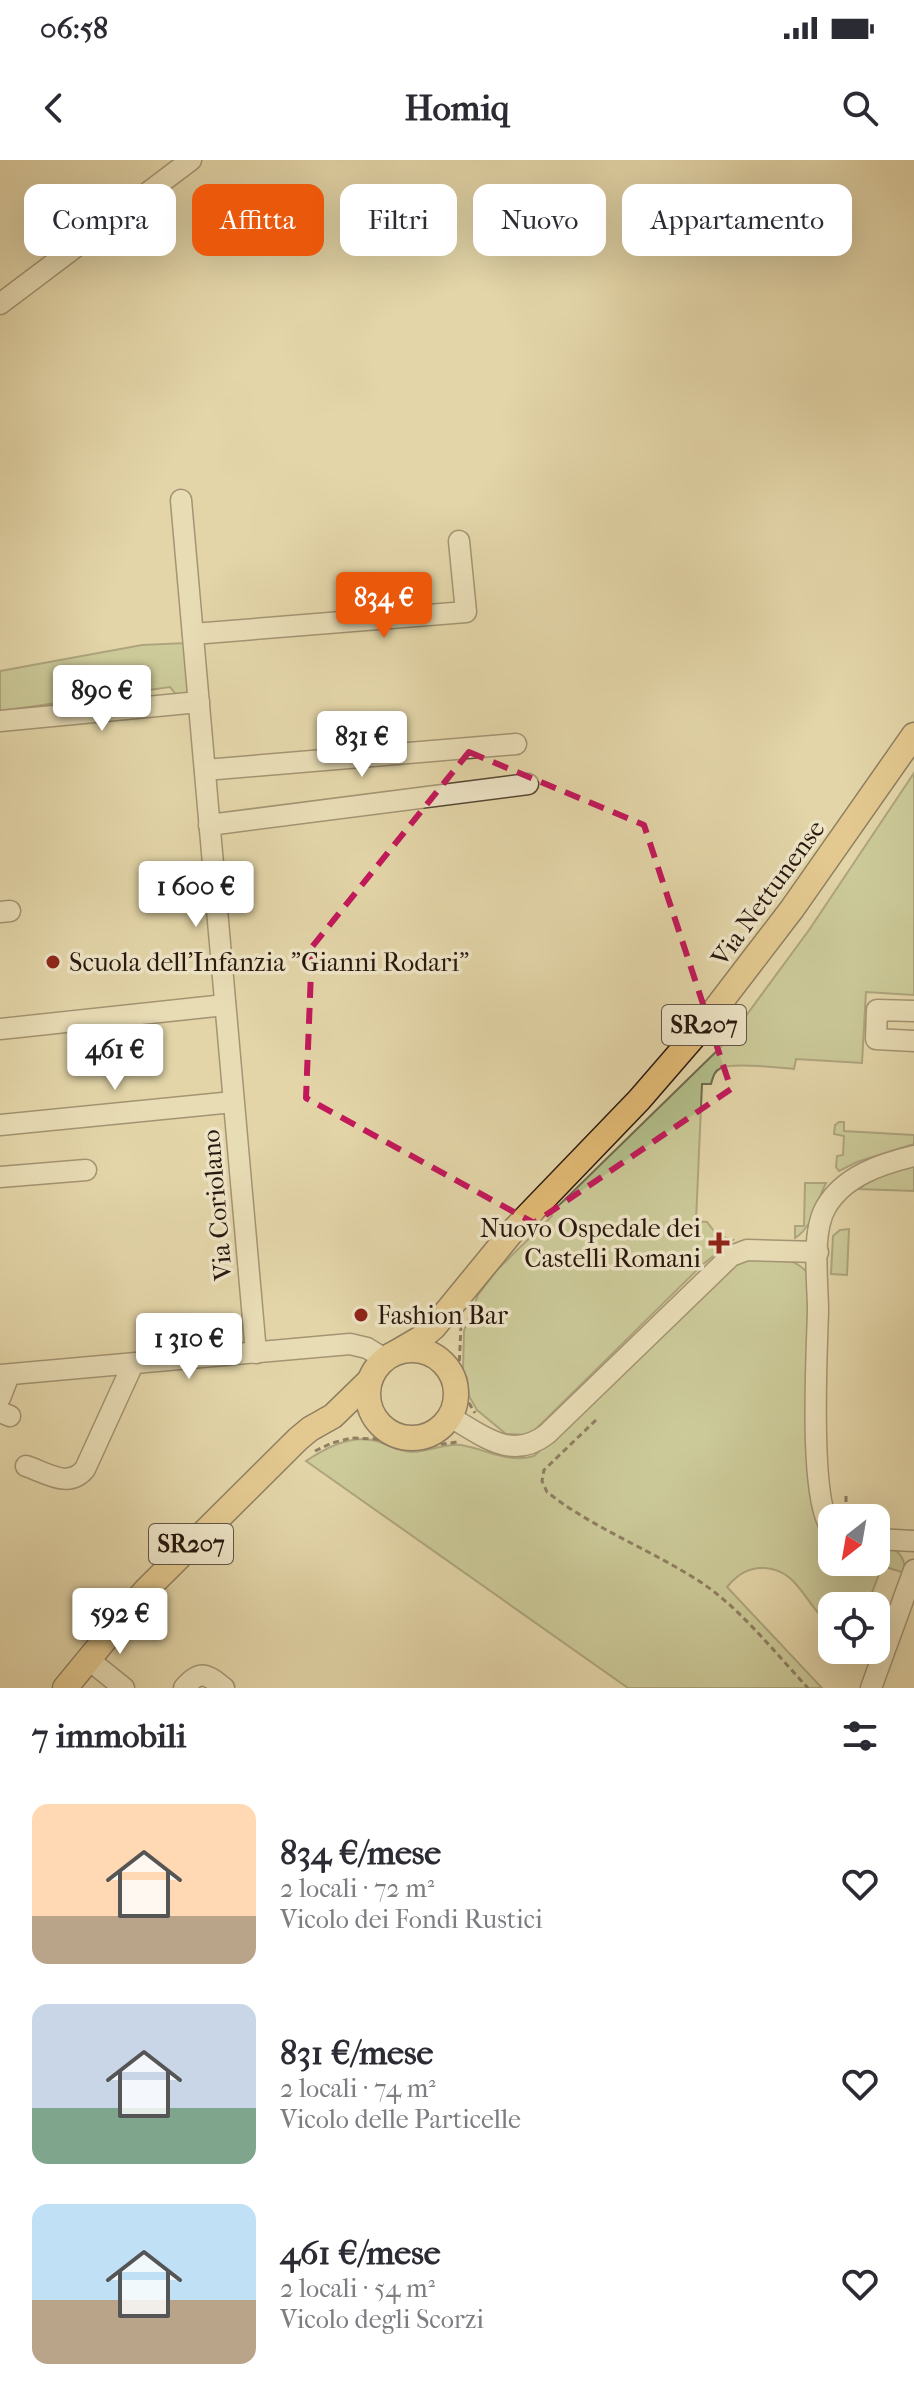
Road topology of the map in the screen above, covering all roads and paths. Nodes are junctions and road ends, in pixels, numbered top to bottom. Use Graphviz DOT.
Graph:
graph roads {
  1 [pos="191,160"];
  2 [pos="0,304"];
  3 [pos="181,500"];
  4 [pos="459,541"];
  5 [pos="193,634"];
  6 [pos="199,702"];
  7 [pos="0,721"];
  8 [pos="914,735"];
  9 [pos="516,744"];
  10 [pos="205,770"];
  11 [pos="528,784"];
  12 [pos="209,825"];
  13 [pos="225,1005"];
  14 [pos="914,1011"];
  15 [pos="0,1029"];
  16 [pos="914,1041"];
  17 [pos="233,1102"];
  18 [pos="0,1125"];
  19 [pos="914,1156"];
  20 [pos="86,1170"];
  21 [pos="0,1177"];
  22 [pos="818,1252"];
  23 [pos="462,1290"];
  24 [pos="463,1318"];
  25 [pos="256,1353"];
  26 [pos="391,1356"];
  27 [pos="442,1361"];
  28 [pos="133,1364"];
  29 [pos="5,1375"];
  30 [pos="370,1380"];
  31 [pos="0,1398"];
  32 [pos="374,1415"];
  33 [pos="333,1416"];
  34 [pos="450,1417"];
  35 [pos="480,1418"];
  36 [pos="596,1420"];
  37 [pos="468,1444"];
  38 [pos="311,1454"];
  39 [pos="26,1466"];
  40 [pos="846,1496"];
  41 [pos="823,1504"];
  42 [pos="846,1504"];
  43 [pos="890,1540"];
  44 [pos="914,1541"];
  45 [pos="914,1570"];
  46 [pos="88,1659"];
  47 [pos="65,1688"];
  48 [pos="124,1688"];
  49 [pos="184,1688"];
  50 [pos="224,1688"];
  51 [pos="808,1688"];
  52 [pos="871,1688"];
  1 -- 2 [label="street"];
  3 -- 5 [label="street, Via Coriolano"];
  4 -- 5 [label="street"];
  5 -- 6 [label="street, Via Coriolano"];
  6 -- 7 [label="street"];
  6 -- 10 [label="street, Via Coriolano"];
  8 -- 23 [label="main road, Via Nettunense / SR207"];
  9 -- 10 [label="street"];
  10 -- 12 [label="street, Via Coriolano"];
  11 -- 12 [label="street"];
  12 -- 13 [label="street, Via Coriolano"];
  13 -- 15 [label="street"];
  13 -- 17 [label="street, Via Coriolano"];
  14 -- 16 [label="street"];
  17 -- 18 [label="street"];
  17 -- 25 [label="street, Via Coriolano"];
  19 -- 22 [label="street"];
  20 -- 21 [label="street"];
  22 -- 34 [label="street"];
  22 -- 41 [label="street"];
  23 -- 26 [label="main road, Via Nettunense / SR207"];
  23 -- 27 [label="main road, Via Nettunense / SR207"];
  24 -- 35 [label="path"];
  25 -- 26 [label="street"];
  25 -- 28 [label="street"];
  26 -- 27 [label="main road"];
  26 -- 30 [label="main road, SR207"];
  27 -- 34 [label="main road"];
  28 -- 29 [label="street"];
  28 -- 39 [label="street"];
  29 -- 31 [label="street"];
  30 -- 32 [label="main road"];
  30 -- 33 [label="main road, SR207"];
  32 -- 33 [label="main road"];
  32 -- 34 [label="main road"];
  33 -- 46 [label="main road, SR207"];
  36 -- 51 [label="path"];
  37 -- 38 [label="path"];
  40 -- 42 [label="path"];
  43 -- 44 [label="street"];
  45 -- 52 [label="street"];
  46 -- 47 [label="main road, SR207"];
  46 -- 48 [label="street"];
  49 -- 50 [label="street"];
}
